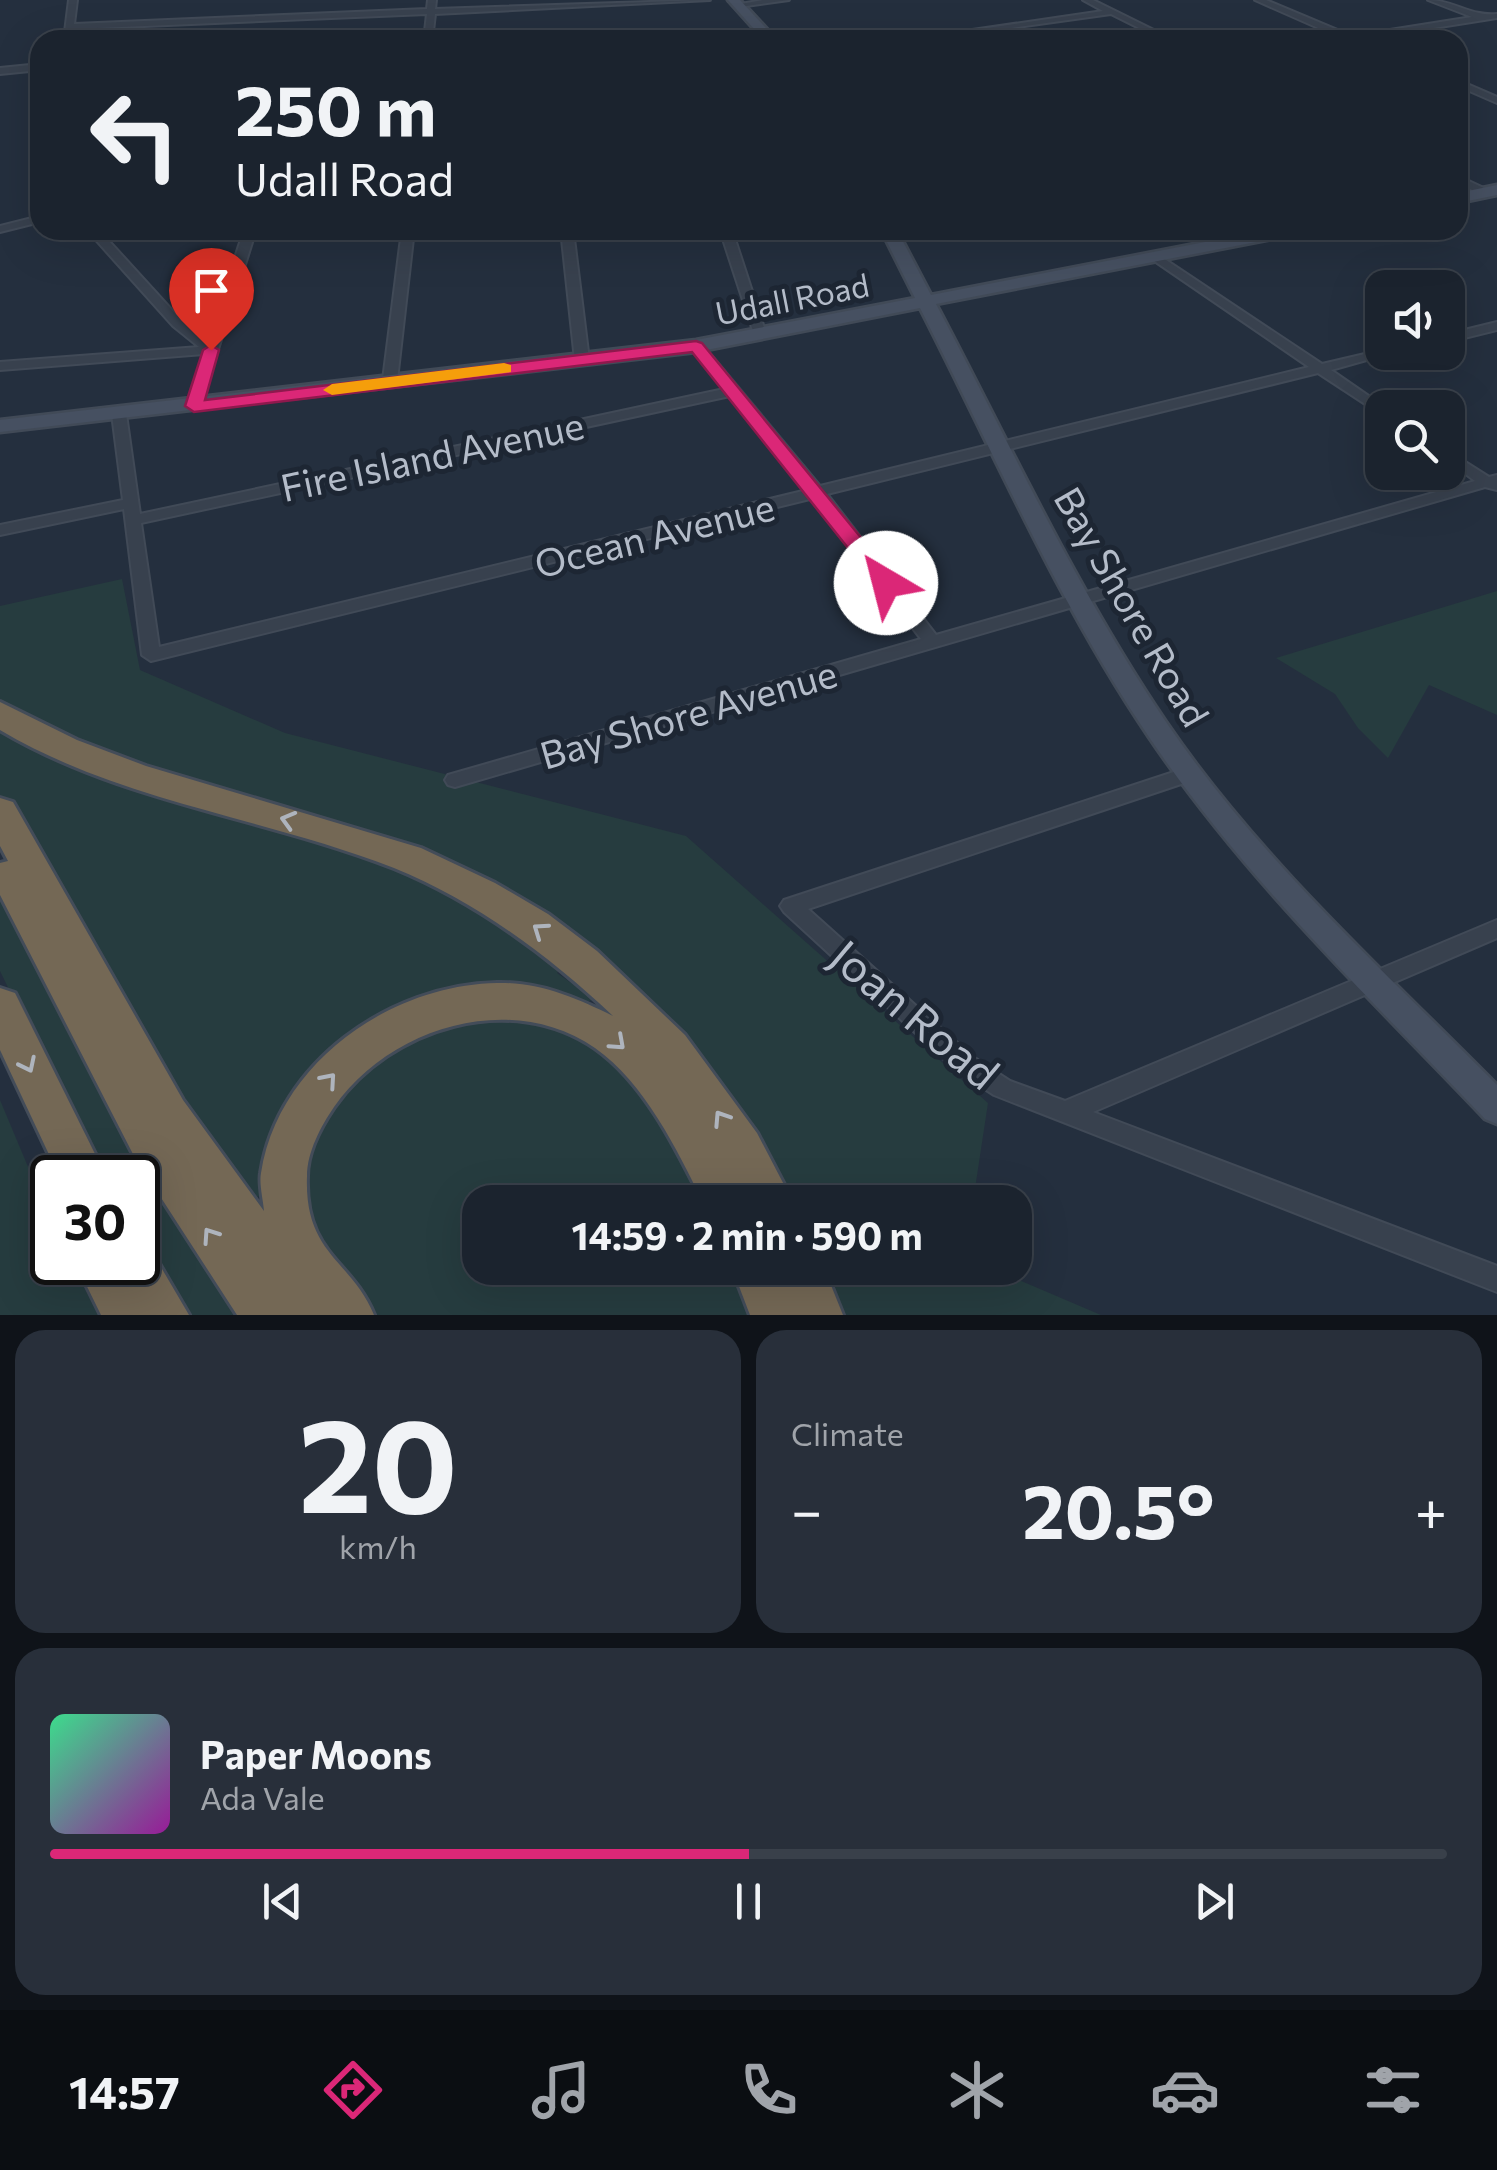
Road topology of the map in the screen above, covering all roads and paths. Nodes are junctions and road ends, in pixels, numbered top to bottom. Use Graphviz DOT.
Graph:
graph roads {
  1 [pos="73,0"];
  2 [pos="432,0"];
  3 [pos="706,0"];
  4 [pos="786,0"];
  5 [pos="1087,0"];
  6 [pos="1259,0"];
  7 [pos="1432,0"];
  8 [pos="736,3"];
  9 [pos="430,12"];
  10 [pos="1111,12"];
  11 [pos="1497,16"];
  12 [pos="1481,18"];
  13 [pos="1497,24"];
  14 [pos="70,27"];
  15 [pos="70,30"];
  16 [pos="429,30"];
  17 [pos="762,30"];
  18 [pos="980,30"];
  19 [pos="1149,30"];
  20 [pos="1326,30"];
  21 [pos="1409,30"];
  22 [pos="30,68"];
  23 [pos="0,70"];
  24 [pos="1468,87"];
  25 [pos="1497,100"];
  26 [pos="30,222"];
  27 [pos="0,229"];
  28 [pos="102,240"];
  29 [pos="247,240"];
  30 [pos="407,240"];
  31 [pos="569,240"];
  32 [pos="729,240"];
  33 [pos="894,240"];
  34 [pos="1244,240"];
  35 [pos="1157,258"];
  36 [pos="927,302"];
  37 [pos="1497,326"];
  38 [pos="760,334"];
  39 [pos="1465,334"];
  40 [pos="696,346"];
  41 [pos="211,350"];
  42 [pos="1365,358"];
  43 [pos="582,360"];
  44 [pos="0,366"];
  45 [pos="1321,369"];
  46 [pos="390,380"];
  47 [pos="732,390"];
  48 [pos="1365,399"];
  49 [pos="194,406"];
  50 [pos="119,414"];
  51 [pos="0,426"];
  52 [pos="1001,448"];
  53 [pos="1465,465"];
  54 [pos="1494,483"];
  55 [pos="818,493"];
  56 [pos="131,511"];
  57 [pos="0,530"];
  58 [pos="1080,601"];
  59 [pos="932,642"];
  60 [pos="0,714"];
  61 [pos="1189,774"];
  62 [pos="455,780"];
  63 [pos="0,812"];
  64 [pos="0,857"];
  65 [pos="1497,929"];
  66 [pos="1372,981"];
  67 [pos="0,1006"];
  68 [pos="1497,1108"];
  69 [pos="1065,1113"];
  70 [pos="57,1124"];
  71 [pos="66,1155"];
  72 [pos="72,1155"];
  73 [pos="718,1185"];
  74 [pos="760,1185"];
  75 [pos="1497,1280"];
  76 [pos="112,1285"];
  77 [pos="145,1285"];
  78 [pos="763,1285"];
  79 [pos="807,1285"];
  80 [pos="128,1315"];
  81 [pos="164,1315"];
  82 [pos="266,1315"];
  83 [pos="319,1315"];
  84 [pos="349,1315"];
  85 [pos="774,1315"];
  86 [pos="818,1315"];
  1 -- 14 [label="street"];
  2 -- 9 [label="street"];
  3 -- 9 [label="street"];
  4 -- 8 [label="street"];
  5 -- 10 [label="street"];
  6 -- 20 [label="street"];
  7 -- 12 [label="street"];
  8 -- 17 [label="street"];
  9 -- 14 [label="street"];
  9 -- 16 [label="street"];
  10 -- 18 [label="street"];
  10 -- 19 [label="street"];
  11 -- 12 [label="street"];
  12 -- 13 [label="street"];
  12 -- 21 [label="street"];
  14 -- 15 [label="street"];
  22 -- 23 [label="street"];
  24 -- 25 [label="street"];
  26 -- 27 [label="street"];
  28 -- 41 [label="street"];
  29 -- 41 [label="street"];
  30 -- 46 [label="street"];
  31 -- 43 [label="street"];
  32 -- 38 [label="street"];
  33 -- 36 [label="street, Bay Shore Road"];
  34 -- 35 [label="street, Udall Road"];
  35 -- 36 [label="street, Udall Road"];
  35 -- 45 [label="street"];
  36 -- 38 [label="street, Udall Road"];
  36 -- 52 [label="street, Bay Shore Road"];
  37 -- 39 [label="street"];
  38 -- 40 [label="street, Udall Road"];
  40 -- 43 [label="street, Udall Road"];
  40 -- 47 [label="street"];
  41 -- 44 [label="street"];
  41 -- 49 [label="street"];
  42 -- 45 [label="street, Ocean Avenue"];
  43 -- 46 [label="street, Udall Road"];
  45 -- 48 [label="street"];
  45 -- 52 [label="street, Ocean Avenue"];
  46 -- 49 [label="street, Udall Road"];
  47 -- 55 [label="street"];
  47 -- 56 [label="street, Fire Island Avenue"];
  49 -- 50 [label="street, Udall Road"];
  50 -- 51 [label="street, Udall Road"];
  50 -- 56 [label="street"];
  52 -- 55 [label="street, Ocean Avenue"];
  52 -- 58 [label="street, Bay Shore Road"];
  53 -- 54 [label="street"];
  54 -- 58 [label="street, Bay Shore Avenue"];
  55 -- 56 [label="street, Ocean Avenue"];
  55 -- 59 [label="street"];
  56 -- 57 [label="street, Fire Island Avenue"];
  58 -- 59 [label="street, Bay Shore Avenue"];
  58 -- 61 [label="street, Bay Shore Road"];
  59 -- 62 [label="street, Bay Shore Avenue"];
  74 -- 60 [label="highway, one-way"];
  61 -- 66 [label="street, Bay Shore Road"];
  61 -- 69 [label="street, Joan Road"];
  63 -- 83 [label="highway"];
  82 -- 64 [label="highway, one-way"];
  65 -- 66 [label="street"];
  66 -- 68 [label="street, Bay Shore Road"];
  66 -- 69 [label="street"];
  67 -- 70 [label="highway, one-way"];
  69 -- 75 [label="street, Joan Road"];
  70 -- 71 [label="highway"];
  70 -- 72 [label="highway"];
  84 -- 73 [label="highway, one-way"];
  76 -- 80 [label="highway"];
  77 -- 81 [label="highway"];
  78 -- 85 [label="highway"];
  79 -- 86 [label="highway"];
}
